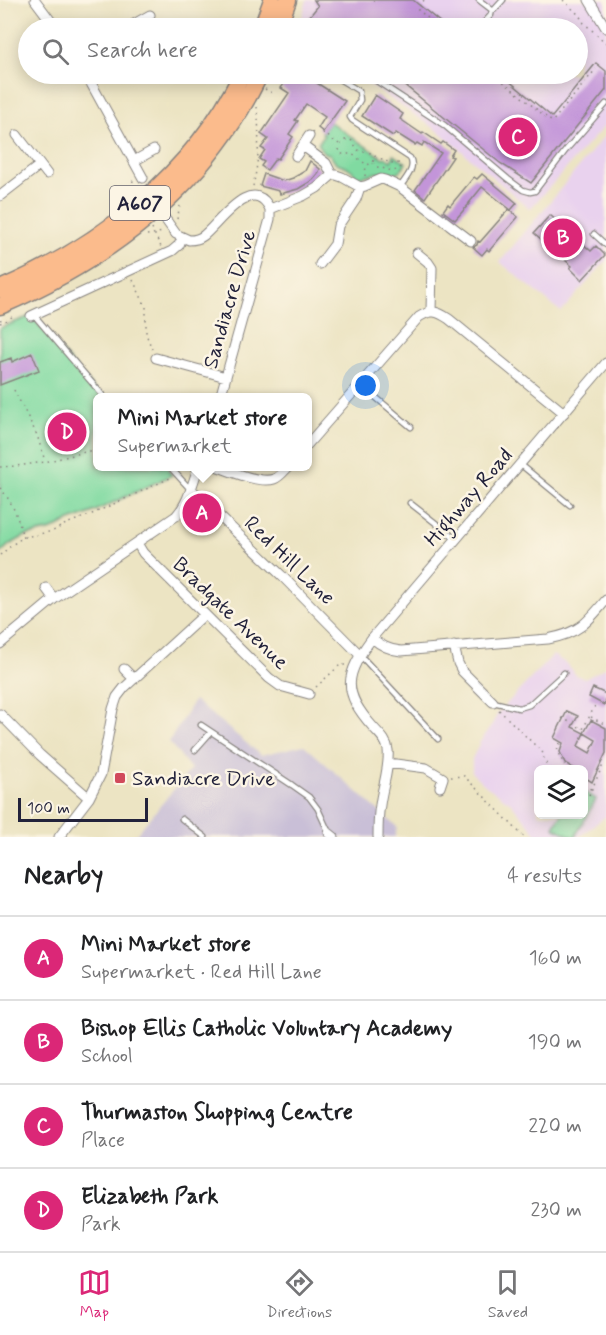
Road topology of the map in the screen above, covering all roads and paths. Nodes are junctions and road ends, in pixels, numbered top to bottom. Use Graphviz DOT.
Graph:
graph roads {
  1 [pos="35,0"];
  2 [pos="272,0"];
  3 [pos="288,0"];
  4 [pos="424,0"];
  5 [pos="479,0"];
  6 [pos="503,0"];
  7 [pos="563,0"];
  8 [pos="588,2"];
  9 [pos="492,10"];
  10 [pos="150,15"];
  11 [pos="48,18"];
  12 [pos="145,18"];
  13 [pos="266,18"];
  14 [pos="282,18"];
  15 [pos="428,18"];
  16 [pos="487,18"];
  17 [pos="581,18"];
  18 [pos="588,27"];
  19 [pos="606,28"];
  20 [pos="606,43"];
  21 [pos="596,69"];
  22 [pos="588,79"];
  23 [pos="92,84"];
  24 [pos="236,84"];
  25 [pos="260,84"];
  26 [pos="265,84"];
  27 [pos="347,84"];
  28 [pos="381,84"];
  29 [pos="506,84"];
  30 [pos="584,84"];
  31 [pos="274,94"];
  32 [pos="256,104"];
  33 [pos="606,104"];
  34 [pos="323,133"];
  35 [pos="17,135"];
  36 [pos="309,136"];
  37 [pos="340,144"];
  38 [pos="303,146"];
  39 [pos="153,150"];
  40 [pos="296,156"];
  41 [pos="375,158"];
  42 [pos="134,161"];
  43 [pos="373,162"];
  44 [pos="40,165"];
  45 [pos="366,165"];
  46 [pos="47,174"];
  47 [pos="333,175"];
  48 [pos="143,178"];
  49 [pos="362,186"];
  50 [pos="400,187"];
  51 [pos="132,195"];
  52 [pos="0,196"];
  53 [pos="251,196"];
  54 [pos="158,209"];
  55 [pos="270,210"];
  56 [pos="468,226"];
  57 [pos="462,234"];
  58 [pos="594,234"];
  59 [pos="182,238"];
  60 [pos="471,241"];
  61 [pos="606,246"];
  62 [pos="417,252"];
  63 [pos="327,261"];
  64 [pos="129,271"];
  65 [pos="0,289"];
  66 [pos="0,306"];
  67 [pos="430,311"];
  68 [pos="32,316"];
  69 [pos="156,358"];
  70 [pos="606,363"];
  71 [pos="226,376"];
  72 [pos="359,384"];
  73 [pos="14,390"];
  74 [pos="101,393"];
  75 [pos="221,393"];
  76 [pos="564,413"];
  77 [pos="411,427"];
  78 [pos="312,439"];
  79 [pos="93,449"];
  80 [pos="45,462"];
  81 [pos="520,464"];
  82 [pos="0,467"];
  83 [pos="173,471"];
  84 [pos="197,471"];
  85 [pos="232,471"];
  86 [pos="285,471"];
  87 [pos="176,474"];
  88 [pos="0,488"];
  89 [pos="190,489"];
  90 [pos="410,503"];
  91 [pos="570,505"];
  92 [pos="23,538"];
  93 [pos="456,539"];
  94 [pos="137,543"];
  95 [pos="0,555"];
  96 [pos="46,588"];
  97 [pos="54,599"];
  98 [pos="606,600"];
  99 [pos="204,615"];
  100 [pos="372,638"];
  101 [pos="0,644"];
  102 [pos="454,646"];
  103 [pos="360,655"];
  104 [pos="355,664"];
  105 [pos="124,669"];
  106 [pos="564,673"];
  107 [pos="134,679"];
  108 [pos="309,693"];
  109 [pos="492,702"];
  110 [pos="597,702"];
  111 [pos="0,714"];
  112 [pos="590,716"];
  113 [pos="562,718"];
  114 [pos="201,725"];
  115 [pos="606,725"];
  116 [pos="211,732"];
  117 [pos="438,739"];
  118 [pos="560,744"];
  119 [pos="195,750"];
  120 [pos="388,763"];
  121 [pos="547,765"];
  122 [pos="564,765"];
  123 [pos="603,765"];
  124 [pos="442,783"];
  125 [pos="588,788"];
  126 [pos="592,790"];
  127 [pos="589,795"];
  128 [pos="88,798"];
  129 [pos="182,819"];
  130 [pos="332,835"];
  131 [pos="59,837"];
  132 [pos="205,837"];
  133 [pos="378,837"];
  134 [pos="524,837"];
  1 -- 11 [label="street"];
  2 -- 13 [label="highway"];
  3 -- 14 [label="highway"];
  4 -- 15 [label="path"];
  5 -- 9 [label="lane"];
  6 -- 9 [label="lane"];
  7 -- 17 [label="path"];
  8 -- 19 [label="street"];
  9 -- 16 [label="lane"];
  10 -- 12 [label="street"];
  18 -- 20 [label="path"];
  21 -- 22 [label="path"];
  23 -- 42 [label="street"];
  24 -- 65 [label="highway, A607"];
  25 -- 54 [label="highway, A607"];
  26 -- 31 [label="path"];
  27 -- 50 [label="lane"];
  28 -- 33 [label="lane"];
  29 -- 30 [label="path"];
  32 -- 53 [label="path"];
  34 -- 37 [label="path"];
  35 -- 44 [label="street"];
  36 -- 38 [label="street"];
  37 -- 41 [label="path"];
  37 -- 45 [label="path"];
  38 -- 40 [label="street"];
  38 -- 47 [label="street"];
  39 -- 42 [label="street"];
  41 -- 43 [label="path"];
  41 -- 43 [label="path"];
  42 -- 48 [label="street"];
  42 -- 51 [label="path"];
  43 -- 45 [label="path"];
  44 -- 46 [label="street"];
  44 -- 52 [label="street"];
  45 -- 49 [label="path"];
  47 -- 49 [label="street"];
  47 -- 55 [label="street"];
  49 -- 50 [label="street"];
  49 -- 63 [label="street"];
  50 -- 57 [label="street"];
  53 -- 55 [label="street"];
  53 -- 59 [label="street"];
  54 -- 59 [label="street"];
  54 -- 66 [label="highway, A607"];
  55 -- 71 [label="street, Sandiacre Drive"];
  56 -- 57 [label="street"];
  57 -- 60 [label="street"];
  58 -- 61 [label="lane"];
  59 -- 64 [label="street"];
  62 -- 67 [label="street"];
  64 -- 68 [label="street"];
  64 -- 69 [label="path"];
  67 -- 72 [label="street"];
  67 -- 76 [label="street"];
  68 -- 74 [label="lane"];
  69 -- 71 [label="street"];
  70 -- 76 [label="street, Highway Road"];
  71 -- 75 [label="street, Sandiacre Drive"];
  72 -- 77 [label="lane"];
  72 -- 78 [label="street"];
  73 -- 80 [label="path"];
  76 -- 81 [label="street, Highway Road"];
  79 -- 80 [label="path"];
  80 -- 82 [label="path"];
  81 -- 91 [label="lane"];
  81 -- 93 [label="street, Highway Road"];
  83 -- 87 [label="lane, Red Hill Lane"];
  84 -- 89 [label="street"];
  85 -- 86 [label="street"];
  87 -- 89 [label="lane, Red Hill Lane"];
  87 -- 92 [label="path"];
  88 -- 92 [label="path"];
  89 -- 94 [label="street"];
  89 -- 103 [label="street, Red Hill Lane"];
  90 -- 93 [label="lane"];
  92 -- 95 [label="path"];
  93 -- 100 [label="street, Highway Road"];
  94 -- 97 [label="street"];
  94 -- 99 [label="street, Bradgate Avenue"];
  96 -- 97 [label="street"];
  97 -- 101 [label="street"];
  98 -- 102 [label="street"];
  99 -- 107 [label="street"];
  99 -- 108 [label="street, Bradgate Avenue"];
  100 -- 102 [label="street"];
  100 -- 103 [label="street, Highway Road"];
  102 -- 109 [label="street"];
  103 -- 104 [label="street, Highway Road"];
  103 -- 117 [label="lane"];
  104 -- 108 [label="path"];
  104 -- 120 [label="street"];
  105 -- 107 [label="street"];
  106 -- 109 [label="lane"];
  107 -- 128 [label="street"];
  109 -- 121 [label="path"];
  110 -- 112 [label="path"];
  111 -- 128 [label="street"];
  112 -- 113 [label="path"];
  112 -- 115 [label="path"];
  114 -- 116 [label="lane"];
  116 -- 119 [label="lane"];
  116 -- 130 [label="lane"];
  118 -- 122 [label="path"];
  120 -- 124 [label="street"];
  120 -- 133 [label="street"];
  123 -- 126 [label="path"];
  124 -- 134 [label="path"];
  125 -- 126 [label="path"];
  126 -- 127 [label="path"];
  128 -- 131 [label="street"];
  129 -- 132 [label="lane"];
}
